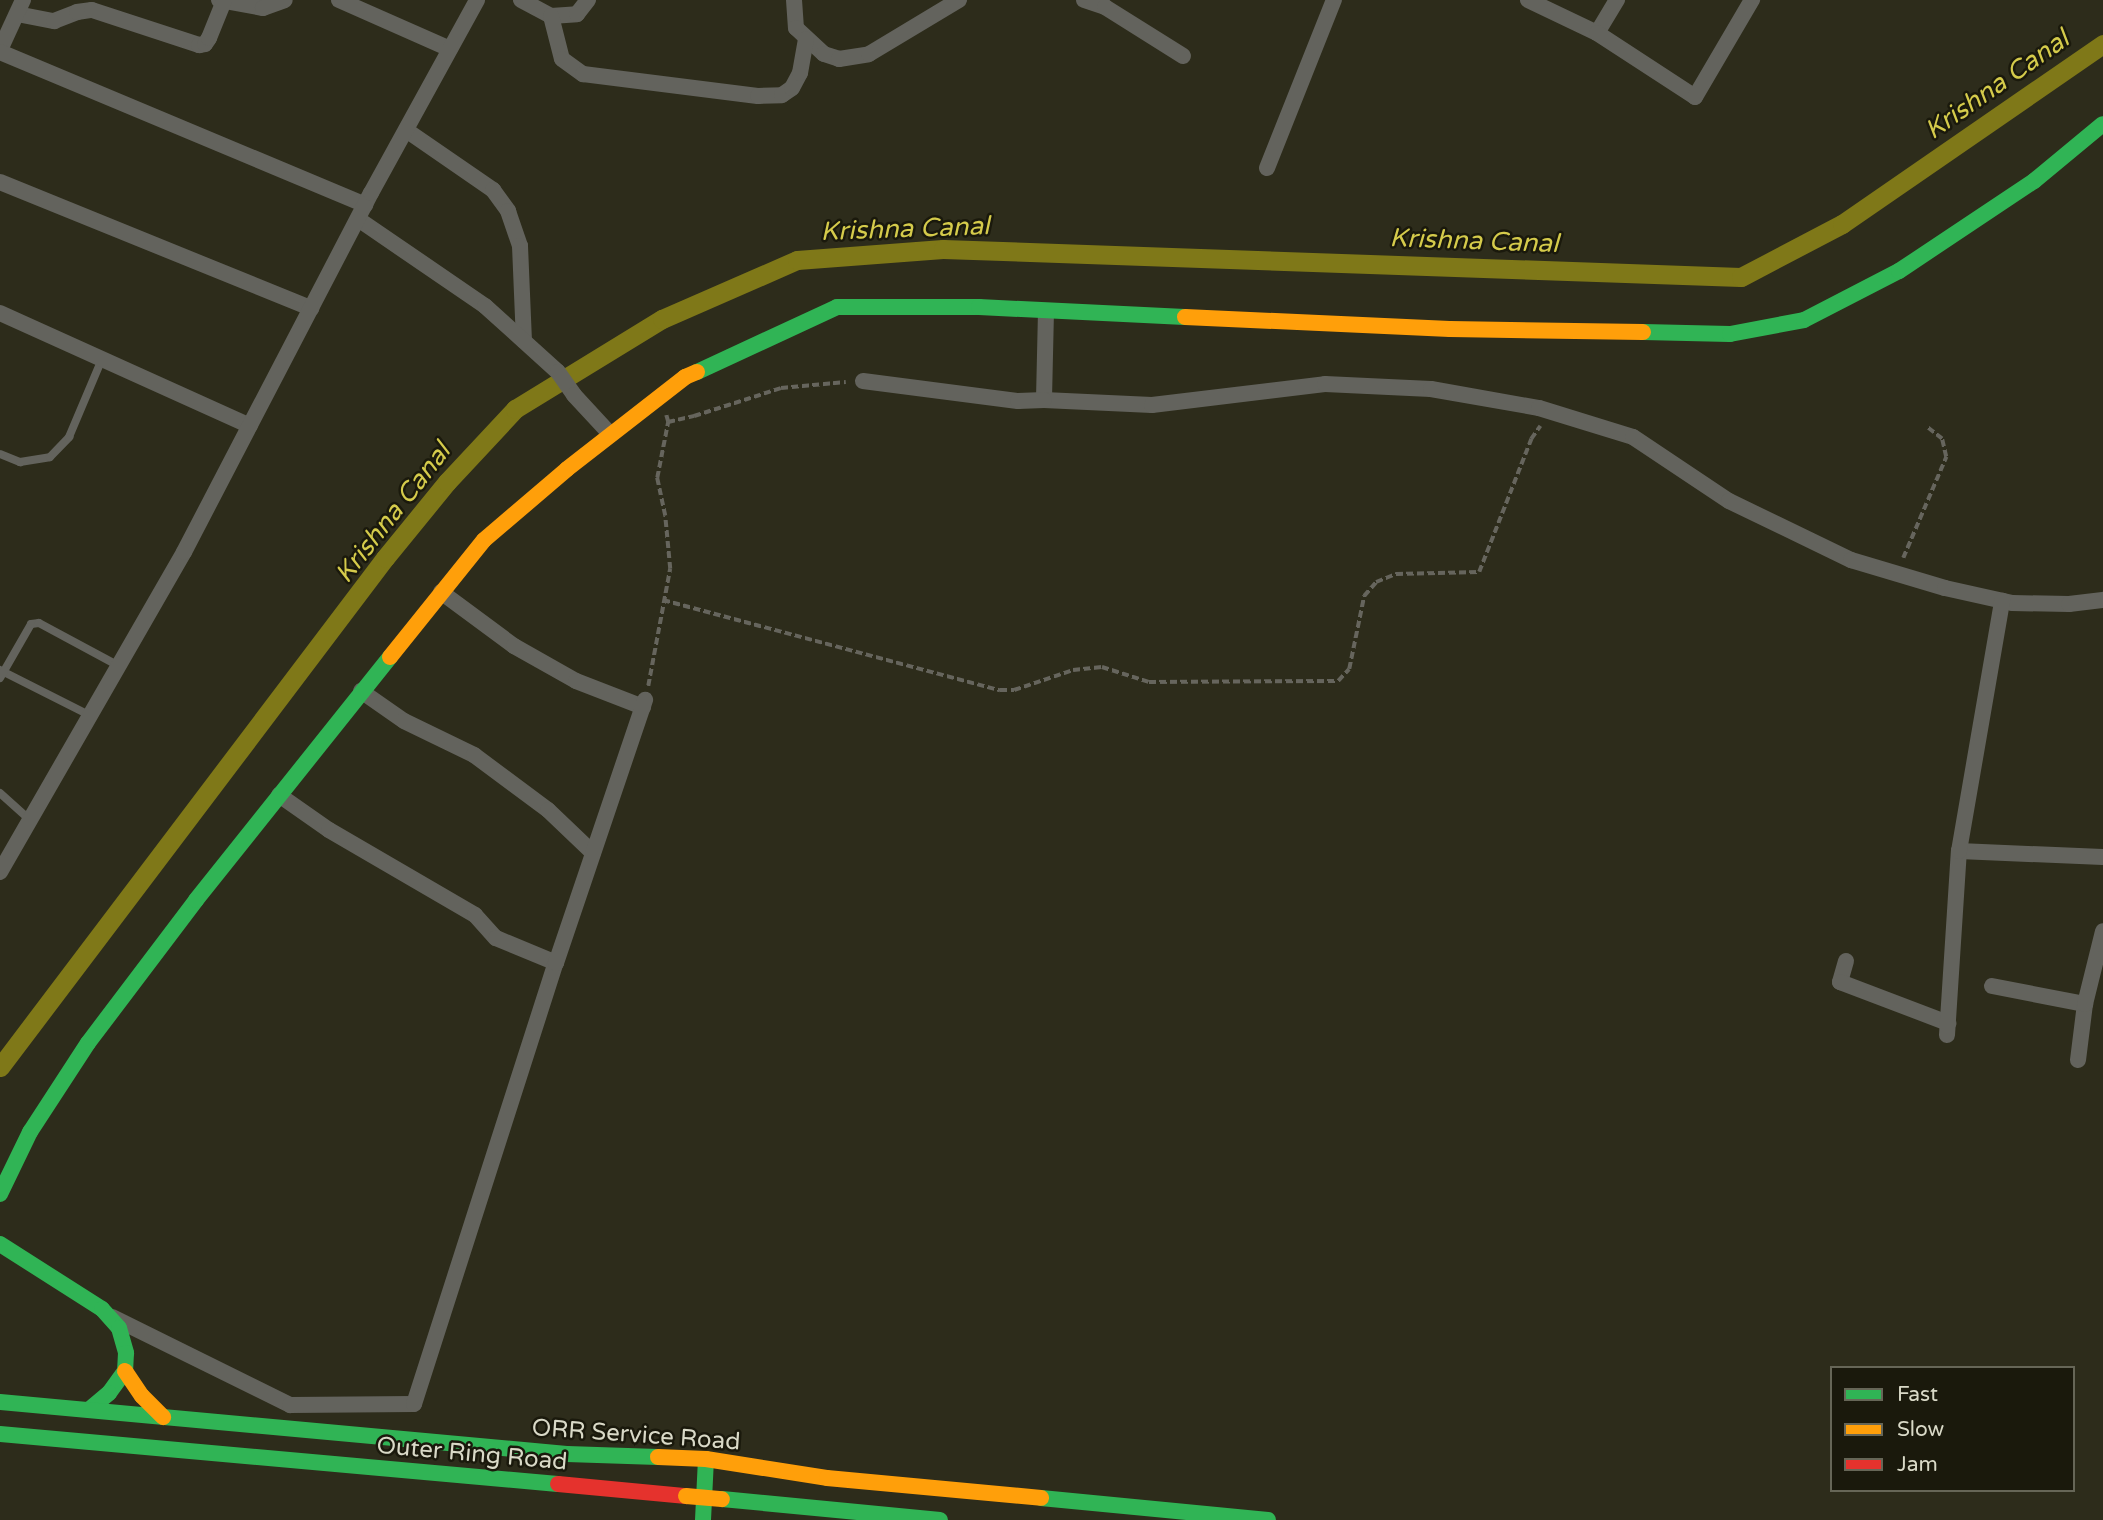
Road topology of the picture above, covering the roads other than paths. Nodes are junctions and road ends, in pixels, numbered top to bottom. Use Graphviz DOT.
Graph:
graph roads {
  1 [pos="285,0"];
  2 [pos="339,0"];
  3 [pos="477,0"];
  4 [pos="521,0"];
  5 [pos="588,0"];
  6 [pos="794,0"];
  7 [pos="959,0"];
  8 [pos="1084,0"];
  9 [pos="1334,0"];
  10 [pos="1528,0"];
  11 [pos="1617,0"];
  12 [pos="1752,0"];
  13 [pos="221,1"];
  14 [pos="20,7"];
  15 [pos="551,16"];
  16 [pos="1597,33"];
  17 [pos="806,40"];
  18 [pos="450,49"];
  19 [pos="0,51"];
  20 [pos="1183,56"];
  21 [pos="2103,124"];
  22 [pos="406,130"];
  23 [pos="1267,168"];
  24 [pos="0,182"];
  25 [pos="362,212"];
  26 [pos="311,308"];
  27 [pos="1046,311"];
  28 [pos="0,313"];
  29 [pos="524,341"];
  30 [pos="102,359"];
  31 [pos="863,381"];
  32 [pos="1044,400"];
  33 [pos="250,426"];
  34 [pos="611,435"];
  35 [pos="0,454"];
  36 [pos="441,592"];
  37 [pos="2103,600"];
  38 [pos="2002,601"];
  39 [pos="119,666"];
  40 [pos="1,673"];
  41 [pos="360,691"];
  42 [pos="90,716"];
  43 [pos="0,793"];
  44 [pos="279,795"];
  45 [pos="30,820"];
  46 [pos="1959,851"];
  47 [pos="593,853"];
  48 [pos="2103,857"];
  49 [pos="0,873"];
  50 [pos="2103,931"];
  51 [pos="1846,961"];
  52 [pos="556,963"];
  53 [pos="1992,986"];
  54 [pos="2085,1004"];
  55 [pos="2078,1060"];
  56 [pos="0,1194"];
  57 [pos="0,1244"];
  58 [pos="109,1316"];
  59 [pos="125,1371"];
  60 [pos="0,1402"];
  61 [pos="89,1410"];
  62 [pos="163,1417"];
  63 [pos="0,1434"];
  64 [pos="706,1459"];
  65 [pos="704,1520"];
  66 [pos="940,1520"];
  67 [pos="1268,1520"];
  1 -- 13 [label="street"];
  2 -- 18 [label="street"];
  3 -- 18 [label="street"];
  4 -- 15 [label="street"];
  5 -- 15 [label="street"];
  6 -- 17 [label="street"];
  7 -- 17 [label="street"];
  8 -- 20 [label="street"];
  9 -- 23 [label="street"];
  10 -- 16 [label="street"];
  11 -- 16 [label="street"];
  12 -- 16 [label="street"];
  13 -- 14 [label="street"];
  14 -- 19 [label="street"];
  15 -- 17 [label="street"];
  18 -- 22 [label="street"];
  19 -- 25 [label="street"];
  21 -- 27 [label="main road"];
  22 -- 25 [label="street"];
  22 -- 29 [label="street"];
  24 -- 26 [label="street"];
  25 -- 26 [label="street"];
  25 -- 29 [label="street"];
  26 -- 33 [label="street"];
  27 -- 32 [label="street"];
  27 -- 34 [label="main road"];
  28 -- 30 [label="street"];
  29 -- 34 [label="street"];
  30 -- 33 [label="street"];
  30 -- 35 [label="lane"];
  31 -- 32 [label="street"];
  32 -- 38 [label="street"];
  33 -- 39 [label="street"];
  34 -- 36 [label="main road"];
  36 -- 41 [label="main road"];
  36 -- 47 [label="street"];
  37 -- 38 [label="street"];
  38 -- 46 [label="street"];
  39 -- 40 [label="lane"];
  39 -- 42 [label="street"];
  40 -- 42 [label="lane"];
  41 -- 44 [label="main road"];
  41 -- 47 [label="street"];
  42 -- 45 [label="street"];
  43 -- 45 [label="lane"];
  44 -- 52 [label="street"];
  44 -- 56 [label="main road"];
  45 -- 49 [label="street"];
  46 -- 48 [label="street"];
  46 -- 51 [label="street"];
  47 -- 52 [label="street"];
  50 -- 54 [label="street"];
  52 -- 58 [label="street"];
  53 -- 54 [label="street"];
  54 -- 55 [label="street"];
  57 -- 58 [label="main road"];
  58 -- 59 [label="main road"];
  59 -- 61 [label="main road"];
  59 -- 62 [label="main road"];
  60 -- 61 [label="main road, ORR Service Road"];
  61 -- 62 [label="main road, ORR Service Road"];
  62 -- 64 [label="main road, ORR Service Road"];
  63 -- 66 [label="main road, Outer Ring Road, bridge"];
  64 -- 65 [label="main road"];
  64 -- 67 [label="main road, ORR Service Road"];
}
